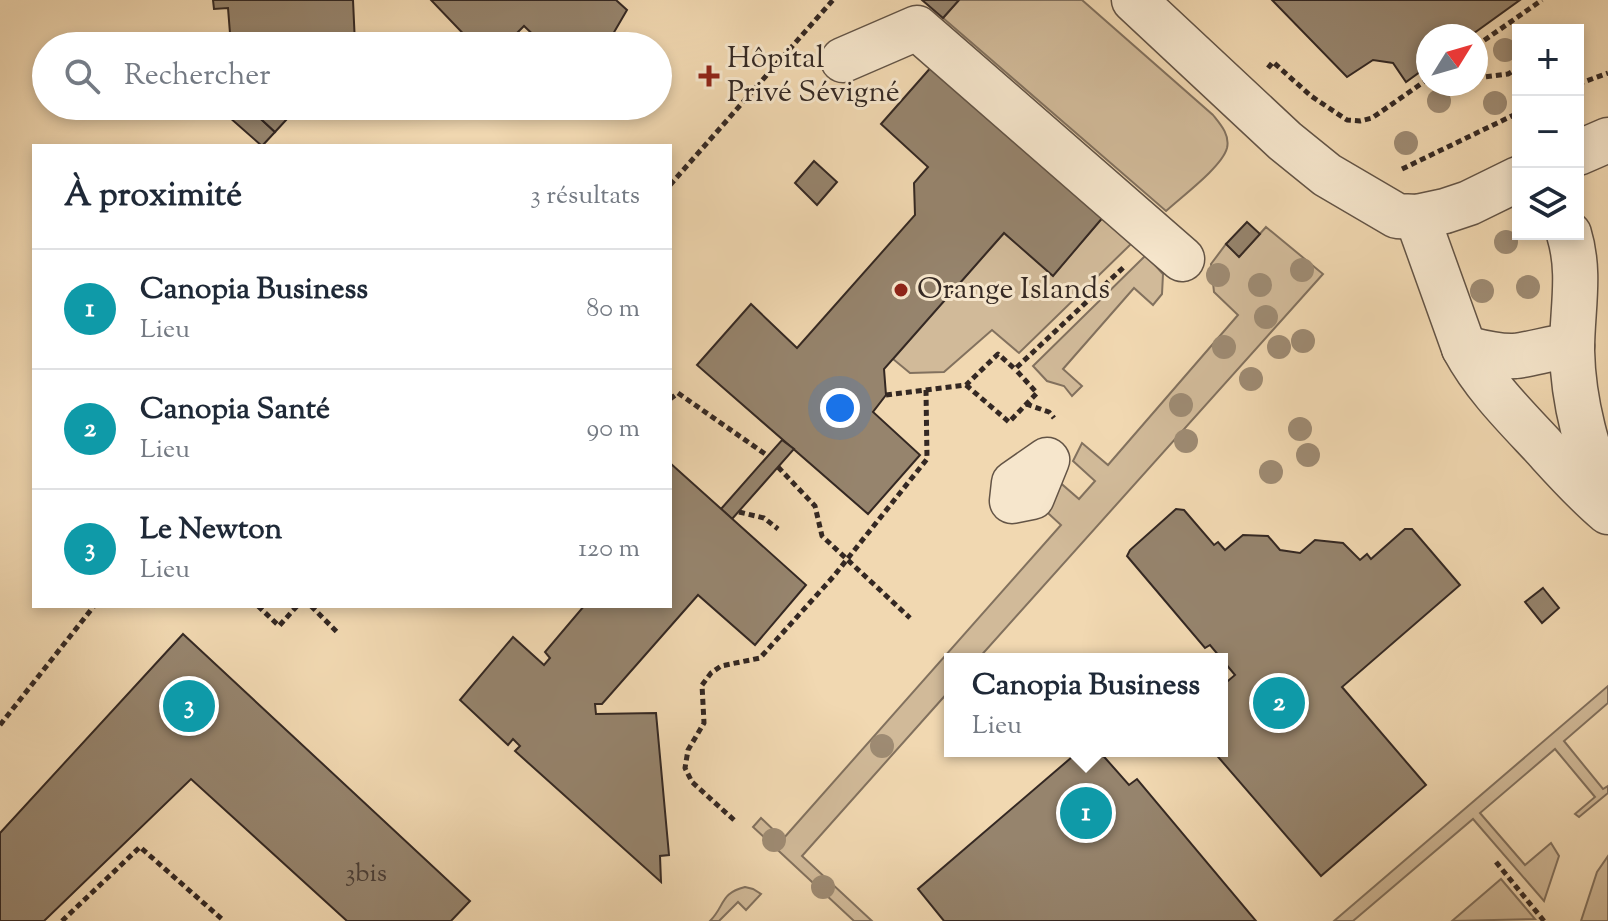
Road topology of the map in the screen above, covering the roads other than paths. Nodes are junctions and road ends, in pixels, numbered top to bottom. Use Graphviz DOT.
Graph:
graph roads {
  1 [pos="1134,0"];
  2 [pos="843,60"];
  3 [pos="1608,140"];
  4 [pos="1584,150"];
  5 [pos="1512,182"];
  6 [pos="1417,217"];
  7 [pos="1570,240"];
  8 [pos="1168,248"];
  9 [pos="1572,346"];
  10 [pos="1464,348"];
  11 [pos="1053,442"];
  12 [pos="1012,501"];
  13 [pos="1608,504"];
  14 [pos="1608,512"];
  1 -- 6 [label="street"];
  2 -- 8 [label="street"];
  3 -- 4 [label="street"];
  5 -- 6 [label="street"];
  6 -- 10 [label="street"];
  7 -- 9 [label="street"];
  9 -- 10 [label="street"];
  9 -- 13 [label="street"];
  10 -- 14 [label="street"];
  11 -- 12 [label="street"];
}
